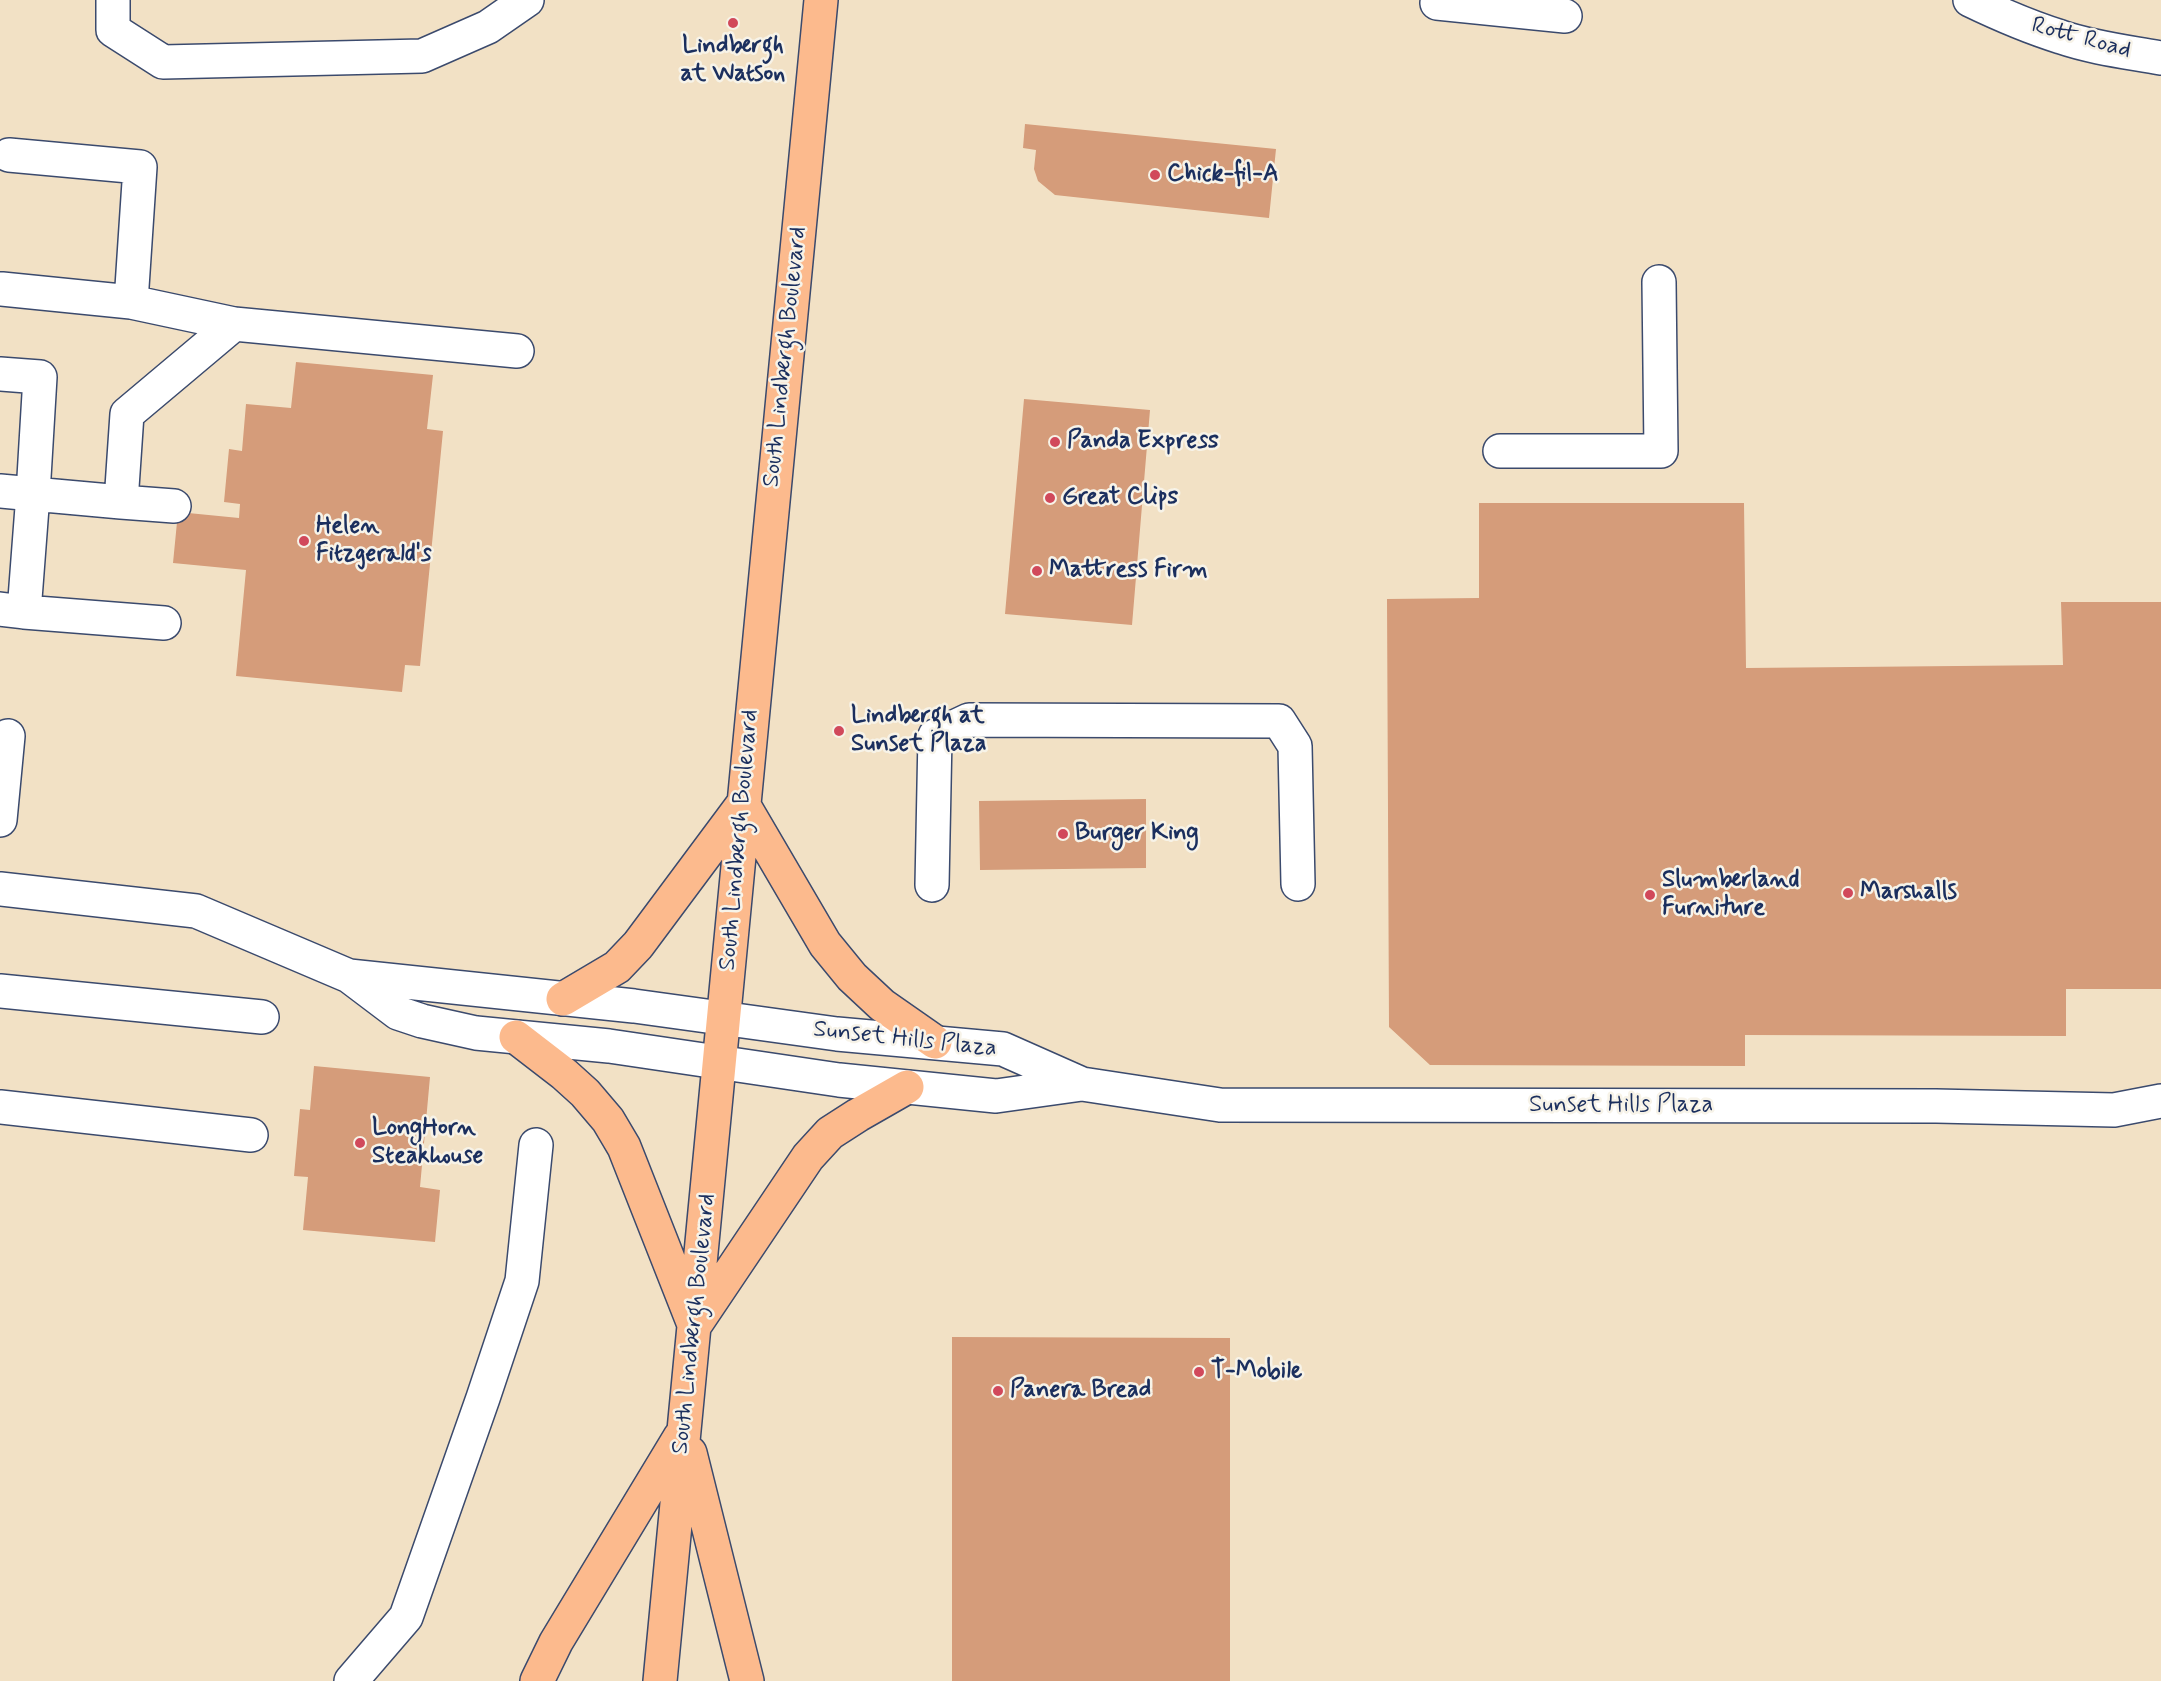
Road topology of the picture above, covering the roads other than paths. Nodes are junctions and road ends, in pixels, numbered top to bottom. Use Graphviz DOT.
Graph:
graph roads {
  1 [pos="113,0"];
  2 [pos="527,0"];
  3 [pos="821,0"];
  4 [pos="1438,0"];
  5 [pos="1970,0"];
  6 [pos="1565,16"];
  7 [pos="2161,58"];
  8 [pos="9,155"];
  9 [pos="1659,282"];
  10 [pos="2,289"];
  11 [pos="131,302"];
  12 [pos="234,324"];
  13 [pos="516,351"];
  14 [pos="0,374"];
  15 [pos="1500,451"];
  16 [pos="0,490"];
  17 [pos="33,494"];
  18 [pos="121,502"];
  19 [pos="174,506"];
  20 [pos="12,610"];
  21 [pos="164,623"];
  22 [pos="8,736"];
  23 [pos="743,804"];
  24 [pos="0,820"];
  25 [pos="1298,884"];
  26 [pos="932,885"];
  27 [pos="0,889"];
  28 [pos="349,976"];
  29 [pos="0,991"];
  30 [pos="563,999"];
  31 [pos="262,1017"];
  32 [pos="723,1018"];
  33 [pos="516,1037"];
  34 [pos="935,1042"];
  35 [pos="720,1062"];
  36 [pos="1082,1084"];
  37 [pos="907,1087"];
  38 [pos="2161,1101"];
  39 [pos="0,1107"];
  40 [pos="251,1135"];
  41 [pos="536,1145"];
  42 [pos="694,1326"];
  43 [pos="684,1431"];
  44 [pos="351,1681"];
  45 [pos="537,1681"];
  46 [pos="660,1681"];
  47 [pos="747,1681"];
  1 -- 2 [label="street"];
  3 -- 23 [label="main road, South Lindbergh Boulevard"];
  4 -- 6 [label="street"];
  5 -- 7 [label="street, Rott Road"];
  8 -- 11 [label="street"];
  9 -- 15 [label="street"];
  10 -- 11 [label="street"];
  11 -- 12 [label="street"];
  12 -- 13 [label="street"];
  12 -- 18 [label="street"];
  14 -- 17 [label="street"];
  16 -- 17 [label="street"];
  17 -- 18 [label="street"];
  17 -- 20 [label="street"];
  18 -- 19 [label="street"];
  20 -- 21 [label="street"];
  22 -- 24 [label="street"];
  23 -- 30 [label="main road"];
  23 -- 32 [label="main road, South Lindbergh Boulevard"];
  23 -- 34 [label="main road"];
  25 -- 26 [label="street"];
  27 -- 28 [label="street"];
  28 -- 30 [label="street, Sunset Hills Plaza"];
  28 -- 33 [label="street, Sunset Hills Plaza"];
  29 -- 31 [label="street"];
  30 -- 32 [label="street, Sunset Hills Plaza"];
  32 -- 34 [label="street, Sunset Hills Plaza"];
  32 -- 35 [label="main road, South Lindbergh Boulevard"];
  33 -- 35 [label="street, Sunset Hills Plaza"];
  33 -- 42 [label="main road"];
  34 -- 36 [label="street, Sunset Hills Plaza"];
  35 -- 37 [label="street, Sunset Hills Plaza"];
  35 -- 42 [label="main road, South Lindbergh Boulevard"];
  36 -- 37 [label="street, Sunset Hills Plaza"];
  36 -- 38 [label="street, Sunset Hills Plaza"];
  37 -- 42 [label="main road"];
  39 -- 40 [label="street"];
  41 -- 44 [label="street"];
  42 -- 43 [label="main road, South Lindbergh Boulevard"];
  43 -- 45 [label="main road"];
  43 -- 46 [label="main road, South Lindbergh Boulevard"];
  43 -- 47 [label="main road"];
}
